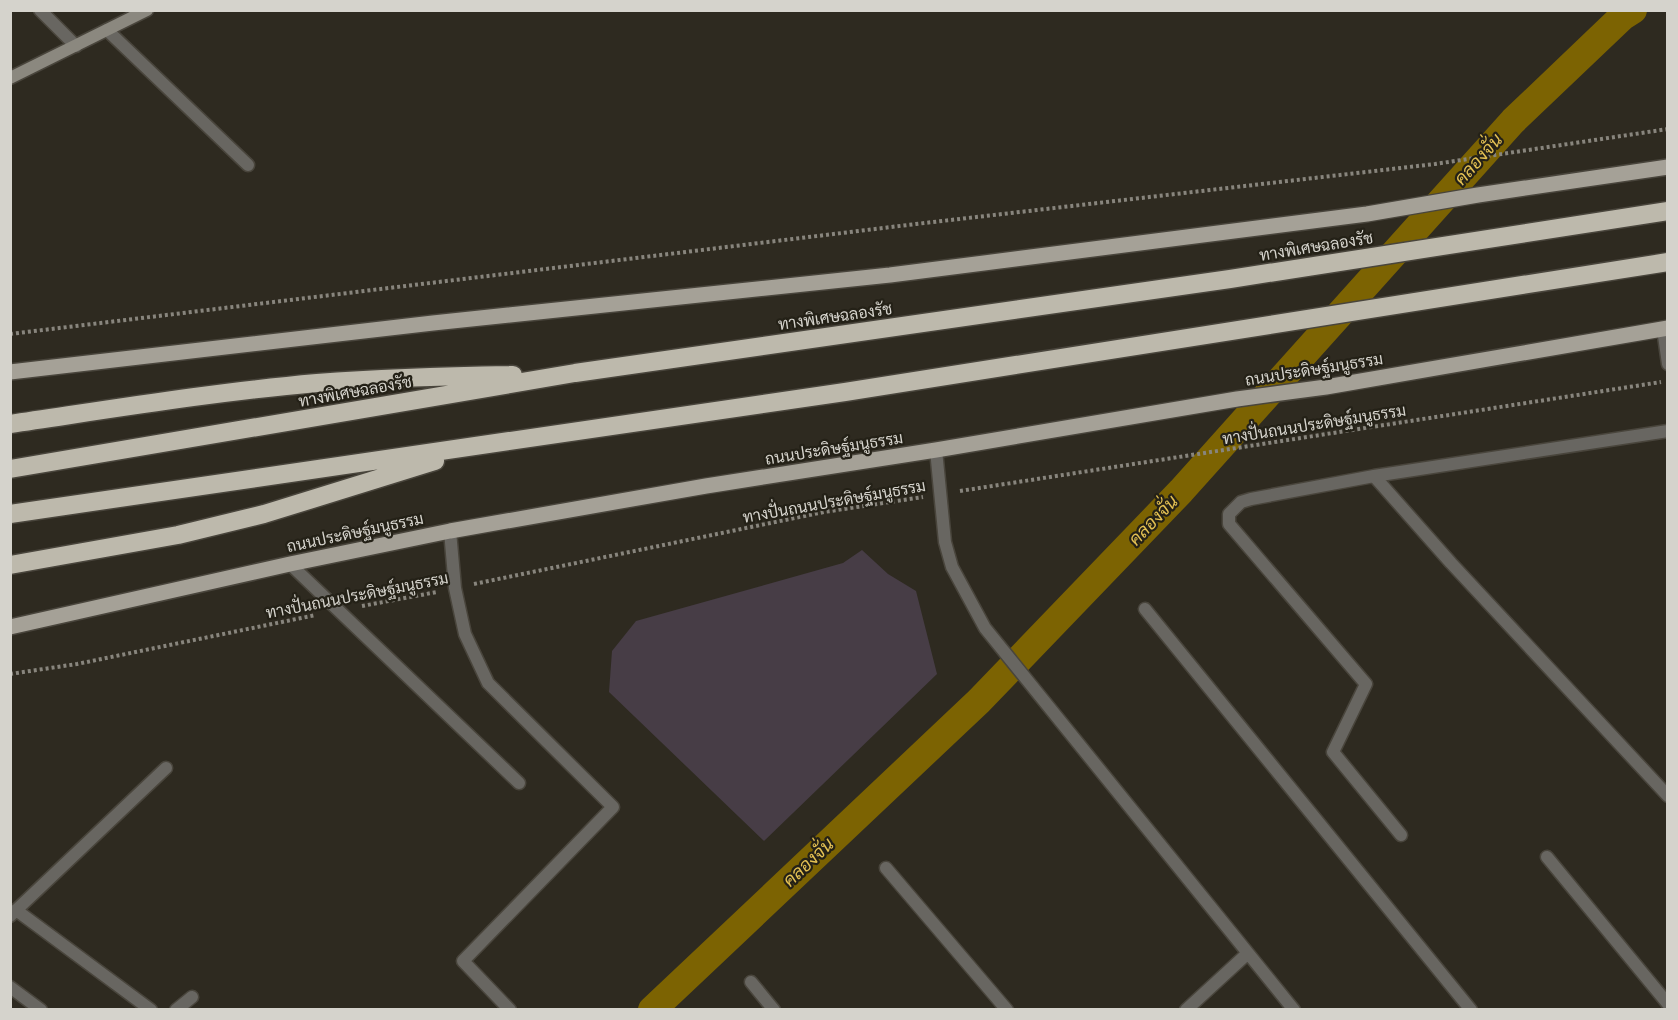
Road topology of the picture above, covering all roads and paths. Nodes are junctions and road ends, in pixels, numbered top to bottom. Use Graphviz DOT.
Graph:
graph roads {
  1 [pos="40,10"];
  2 [pos="139,12"];
  3 [pos="107,30"];
  4 [pos="76,46"];
  5 [pos="10,78"];
  6 [pos="1668,129"];
  7 [pos="248,165"];
  8 [pos="1665,168"];
  9 [pos="1668,211"];
  10 [pos="1668,262"];
  11 [pos="1665,328"];
  12 [pos="10,334"];
  13 [pos="1668,364"];
  14 [pos="10,372"];
  15 [pos="575,373"];
  16 [pos="1668,381"];
  17 [pos="10,424"];
  18 [pos="1668,431"];
  19 [pos="482,445"];
  20 [pos="936,450"];
  21 [pos="10,469"];
  22 [pos="1374,476"];
  23 [pos="940,494"];
  24 [pos="10,514"];
  25 [pos="450,531"];
  26 [pos="290,564"];
  27 [pos="10,565"];
  28 [pos="455,588"];
  29 [pos="1145,609"];
  30 [pos="339,611"];
  31 [pos="10,627"];
  32 [pos="10,674"];
  33 [pos="166,768"];
  34 [pos="519,783"];
  35 [pos="1668,796"];
  36 [pos="1401,835"];
  37 [pos="1547,857"];
  38 [pos="886,868"];
  39 [pos="13,913"];
  40 [pos="1248,952"];
  41 [pos="751,982"];
  42 [pos="10,987"];
  43 [pos="192,997"];
  44 [pos="1668,1004"];
  45 [pos="41,1010"];
  46 [pos="151,1010"];
  47 [pos="176,1010"];
  48 [pos="510,1010"];
  49 [pos="774,1010"];
  50 [pos="1007,1010"];
  51 [pos="1186,1010"];
  52 [pos="1294,1010"];
  53 [pos="1471,1010"];
  1 -- 4 [label="street"];
  2 -- 3 [label="street"];
  3 -- 4 [label="street"];
  3 -- 7 [label="street"];
  4 -- 5 [label="street"];
  6 -- 12 [label="path"];
  8 -- 14 [label="main road"];
  9 -- 15 [label="highway, ทางพิเศษฉลองรัช"];
  10 -- 19 [label="highway"];
  11 -- 13 [label="street"];
  11 -- 20 [label="main road, ถนนประดิษฐ์มนูธรรม"];
  15 -- 17 [label="highway"];
  15 -- 21 [label="highway, ทางพิเศษฉลองรัช"];
  16 -- 23 [label="path, ทางปั่นถนนประดิษฐ์มนูธรรม"];
  18 -- 22 [label="street"];
  19 -- 24 [label="highway"];
  19 -- 27 [label="highway"];
  20 -- 23 [label="street"];
  20 -- 25 [label="main road, ถนนประดิษฐ์มนูธรรม"];
  22 -- 35 [label="street"];
  22 -- 36 [label="street"];
  23 -- 28 [label="path, ทางปั่นถนนประดิษฐ์มนูธรรม"];
  23 -- 40 [label="street"];
  25 -- 26 [label="main road, ถนนประดิษฐ์มนูธรรม"];
  25 -- 28 [label="street"];
  26 -- 30 [label="street"];
  26 -- 31 [label="main road, ถนนประดิษฐ์มนูธรรม"];
  28 -- 30 [label="path, ทางปั่นถนนประดิษฐ์มนูธรรม"];
  28 -- 48 [label="street"];
  29 -- 53 [label="street"];
  30 -- 32 [label="path, ทางปั่นถนนประดิษฐ์มนูธรรม"];
  30 -- 34 [label="street"];
  33 -- 39 [label="street"];
  37 -- 44 [label="street"];
  38 -- 50 [label="street"];
  39 -- 46 [label="street"];
  40 -- 51 [label="street"];
  40 -- 52 [label="street"];
  41 -- 49 [label="street"];
  42 -- 45 [label="street"];
  43 -- 47 [label="street"];
}
